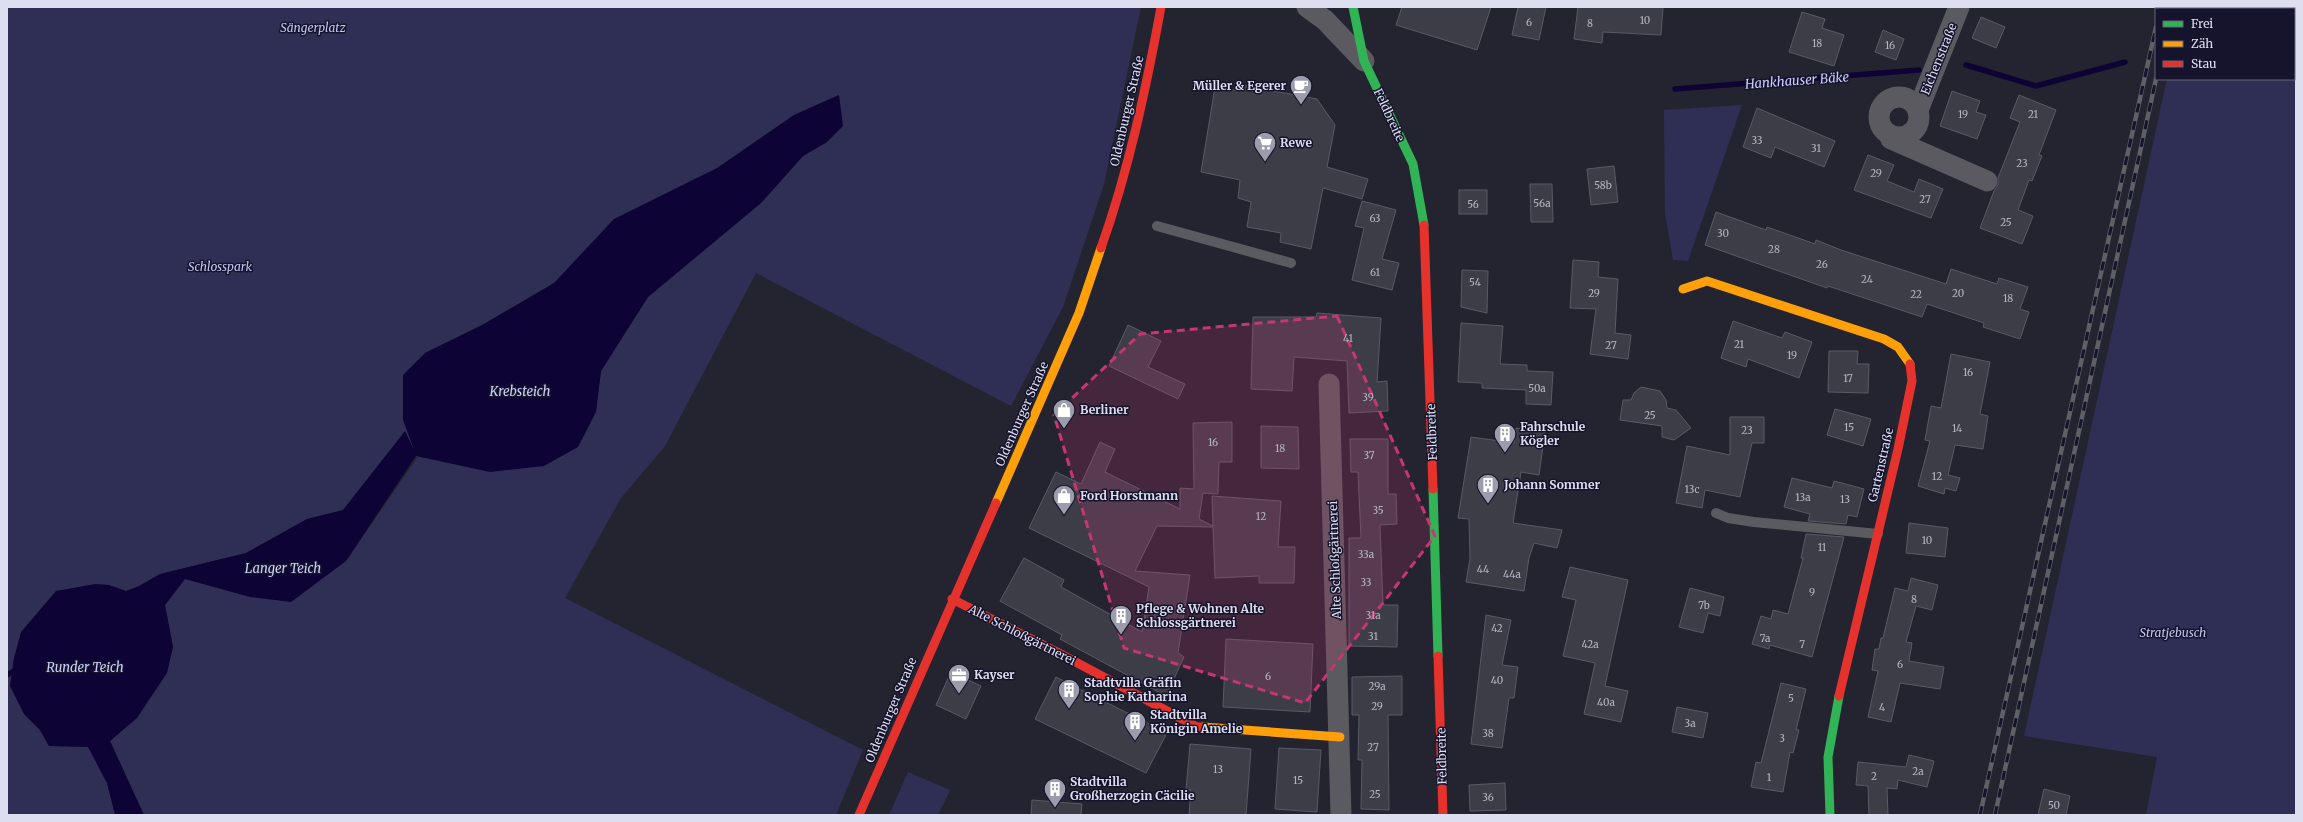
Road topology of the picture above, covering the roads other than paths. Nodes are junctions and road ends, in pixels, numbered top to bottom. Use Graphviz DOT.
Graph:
graph roads {
  1 [pos="1161,7"];
  2 [pos="1307,7"];
  3 [pos="1353,7"];
  4 [pos="1959,7"];
  5 [pos="1364,62"];
  6 [pos="1918,110"];
  7 [pos="1890,135"];
  8 [pos="1986,181"];
  9 [pos="1157,226"];
  10 [pos="1291,263"];
  11 [pos="1683,289"];
  12 [pos="1329,384"];
  13 [pos="1716,513"];
  14 [pos="1878,534"];
  15 [pos="952,600"];
  16 [pos="1340,737"];
  17 [pos="859,815"];
  18 [pos="1342,815"];
  19 [pos="1443,815"];
  20 [pos="1830,815"];
  1 -- 15 [label="street, Oldenburger Straße"];
  2 -- 5 [label="street, Feldbreite"];
  3 -- 5 [label="street, Feldbreite"];
  4 -- 6 [label="street, Eichenstraße"];
  5 -- 19 [label="street, Feldbreite"];
  6 -- 7 [label="street, Eichenstraße"];
  6 -- 7 [label="street, Eichenstraße"];
  7 -- 8 [label="street, Eichenstraße"];
  9 -- 10 [label="lane"];
  11 -- 14 [label="street, Gartenstraße"];
  12 -- 16 [label="street, Alte Schloßgärtnerei"];
  13 -- 14 [label="lane"];
  14 -- 20 [label="street, Gartenstraße"];
  15 -- 16 [label="street, Alte Schloßgärtnerei"];
  15 -- 17 [label="street, Oldenburger Straße"];
  16 -- 18 [label="street, Alte Schloßgärtnerei"];
}
